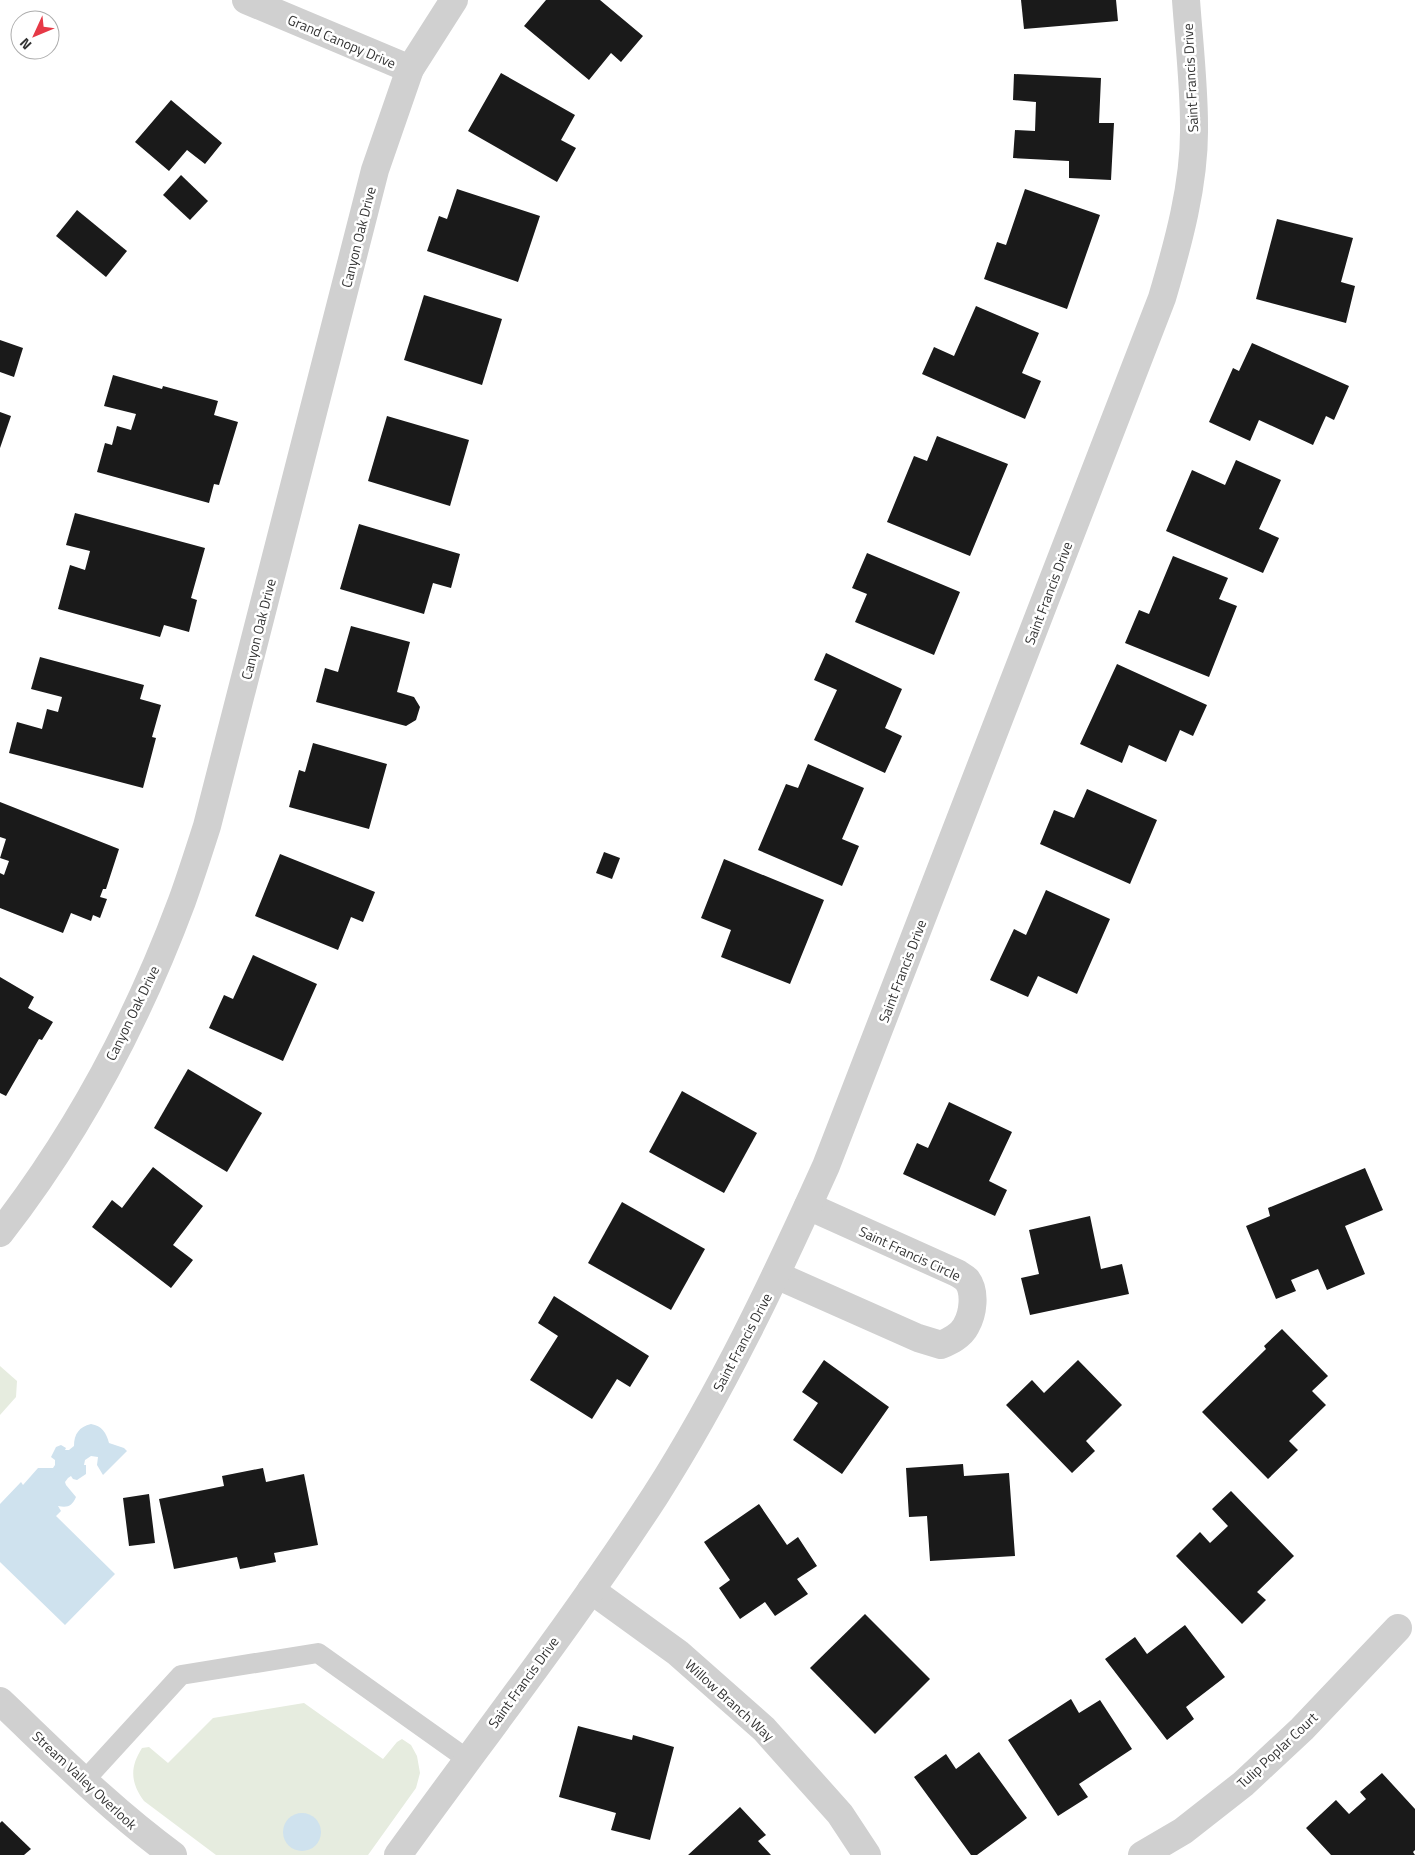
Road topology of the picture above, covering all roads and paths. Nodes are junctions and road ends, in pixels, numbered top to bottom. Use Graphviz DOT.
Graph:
graph roads {
  1 [pos="246,0"];
  2 [pos="454,0"];
  3 [pos="1186,0"];
  4 [pos="410,69"];
  5 [pos="808,1206"];
  6 [pos="0,1233"];
  7 [pos="776,1275"];
  8 [pos="591,1590"];
  9 [pos="1398,1628"];
  10 [pos="0,1701"];
  11 [pos="467,1759"];
  12 [pos="84,1781"];
  13 [pos="173,1855"];
  14 [pos="398,1855"];
  15 [pos="868,1855"];
  16 [pos="1142,1855"];
  1 -- 4 [label="street, Grand Canopy Drive"];
  2 -- 4 [label="street, Canyon Oak Drive"];
  3 -- 5 [label="street, Saint Francis Drive"];
  4 -- 6 [label="street, Canyon Oak Drive"];
  5 -- 7 [label="street, Saint Francis Drive"];
  5 -- 7 [label="street, Saint Francis Circle"];
  7 -- 8 [label="street, Saint Francis Drive"];
  8 -- 11 [label="street, Saint Francis Drive"];
  8 -- 15 [label="street, Willow Branch Way"];
  9 -- 16 [label="street, Tulip Poplar Court"];
  10 -- 12 [label="street, Stream Valley Overlook"];
  11 -- 12 [label="lane"];
  11 -- 14 [label="street, Saint Francis Drive"];
  12 -- 13 [label="street, Stream Valley Overlook"];
}
